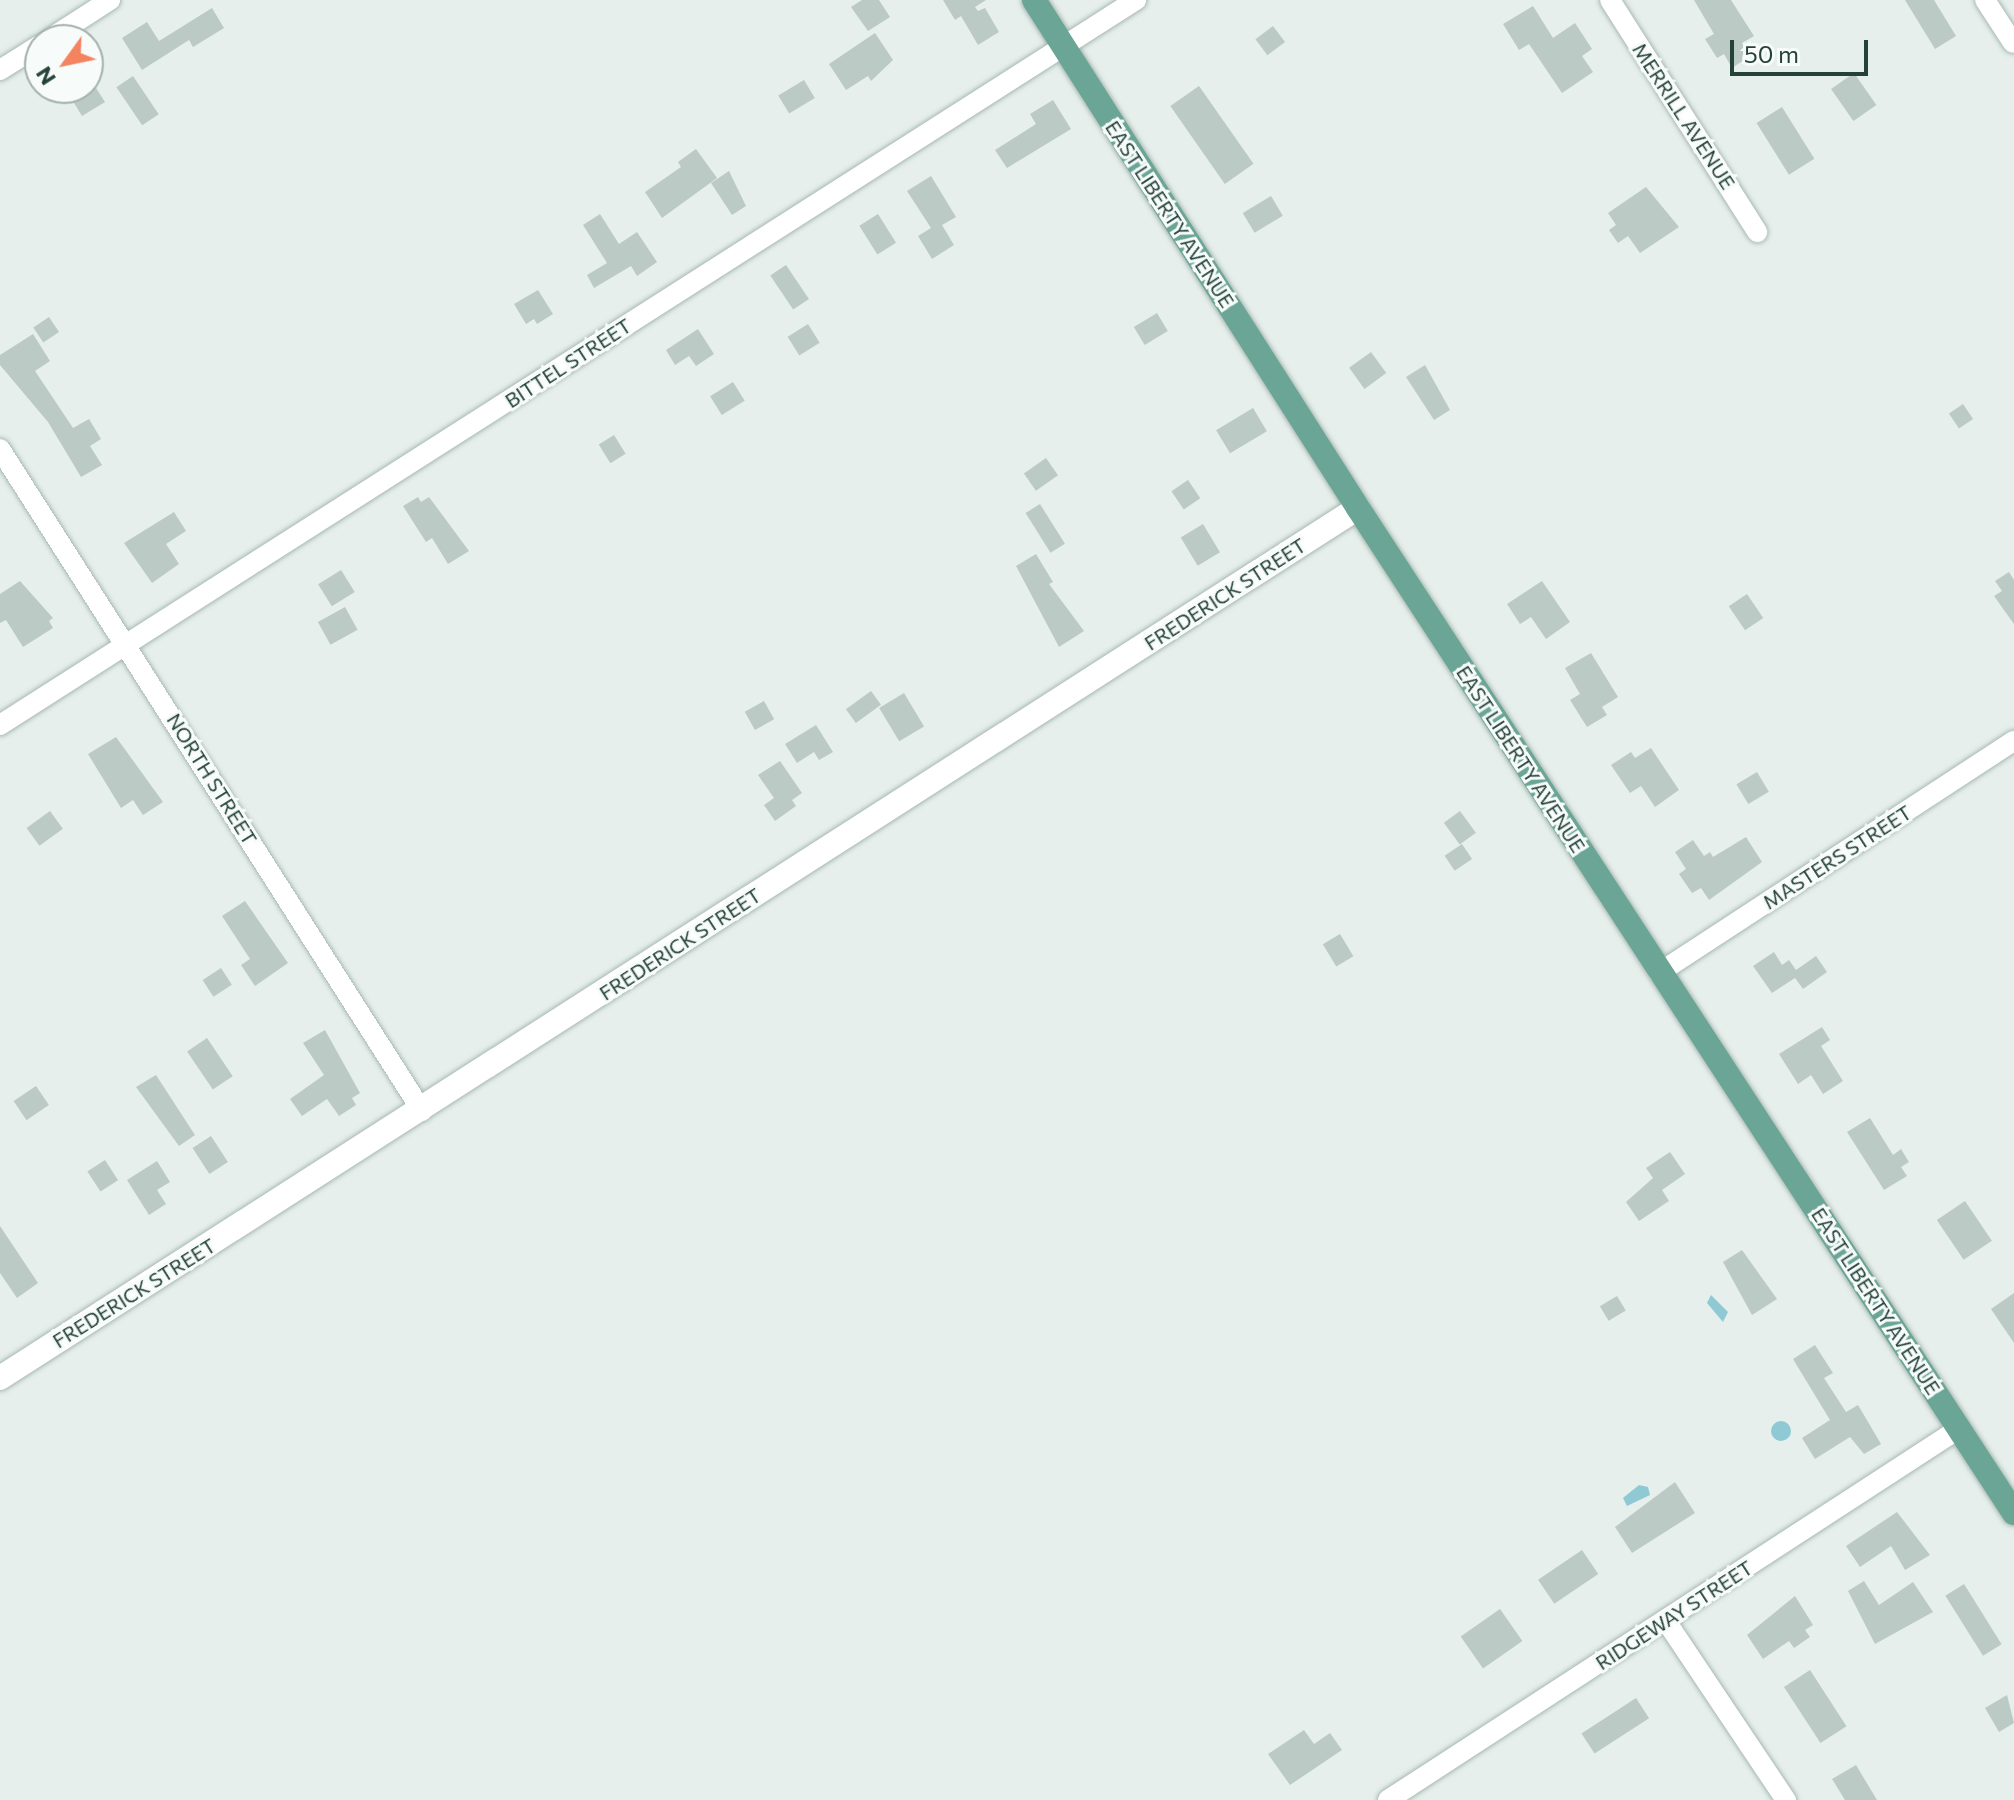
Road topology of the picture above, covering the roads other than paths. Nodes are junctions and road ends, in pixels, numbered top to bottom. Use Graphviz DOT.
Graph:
graph roads {
  1 [pos="110,0"];
  2 [pos="1034,0"];
  3 [pos="1136,0"];
  4 [pos="1610,0"];
  5 [pos="1985,0"];
  6 [pos="73,24"];
  7 [pos="2013,43"];
  8 [pos="1064,47"];
  9 [pos="24,55"];
  10 [pos="0,70"];
  11 [pos="1757,232"];
  12 [pos="0,449"];
  13 [pos="1358,508"];
  14 [pos="126,644"];
  15 [pos="0,725"];
  16 [pos="2014,741"];
  17 [pos="1659,973"];
  18 [pos="422,1111"];
  19 [pos="0,1378"];
  20 [pos="1960,1428"];
  21 [pos="2014,1513"];
  22 [pos="1666,1621"];
  23 [pos="1388,1800"];
  24 [pos="1786,1800"];
  1 -- 6 [label="street"];
  2 -- 8 [label="main road, EAST LIBERTY AVENUE"];
  3 -- 8 [label="street, BITTEL STREET"];
  4 -- 11 [label="street, MERRILL AVENUE"];
  5 -- 7 [label="street"];
  8 -- 13 [label="main road, EAST LIBERTY AVENUE"];
  8 -- 14 [label="street, BITTEL STREET"];
  9 -- 10 [label="street"];
  12 -- 14 [label="street, NORTH STREET"];
  13 -- 17 [label="main road, EAST LIBERTY AVENUE"];
  13 -- 18 [label="street, FREDERICK STREET"];
  14 -- 15 [label="street, BITTEL STREET"];
  14 -- 18 [label="street, NORTH STREET"];
  16 -- 17 [label="street, MASTERS STREET"];
  17 -- 20 [label="main road, EAST LIBERTY AVENUE"];
  18 -- 19 [label="street, FREDERICK STREET"];
  20 -- 21 [label="main road, EAST LIBERTY AVENUE"];
  20 -- 22 [label="street, RIDGEWAY STREET"];
  22 -- 23 [label="street, RIDGEWAY STREET"];
  22 -- 24 [label="street"];
}
